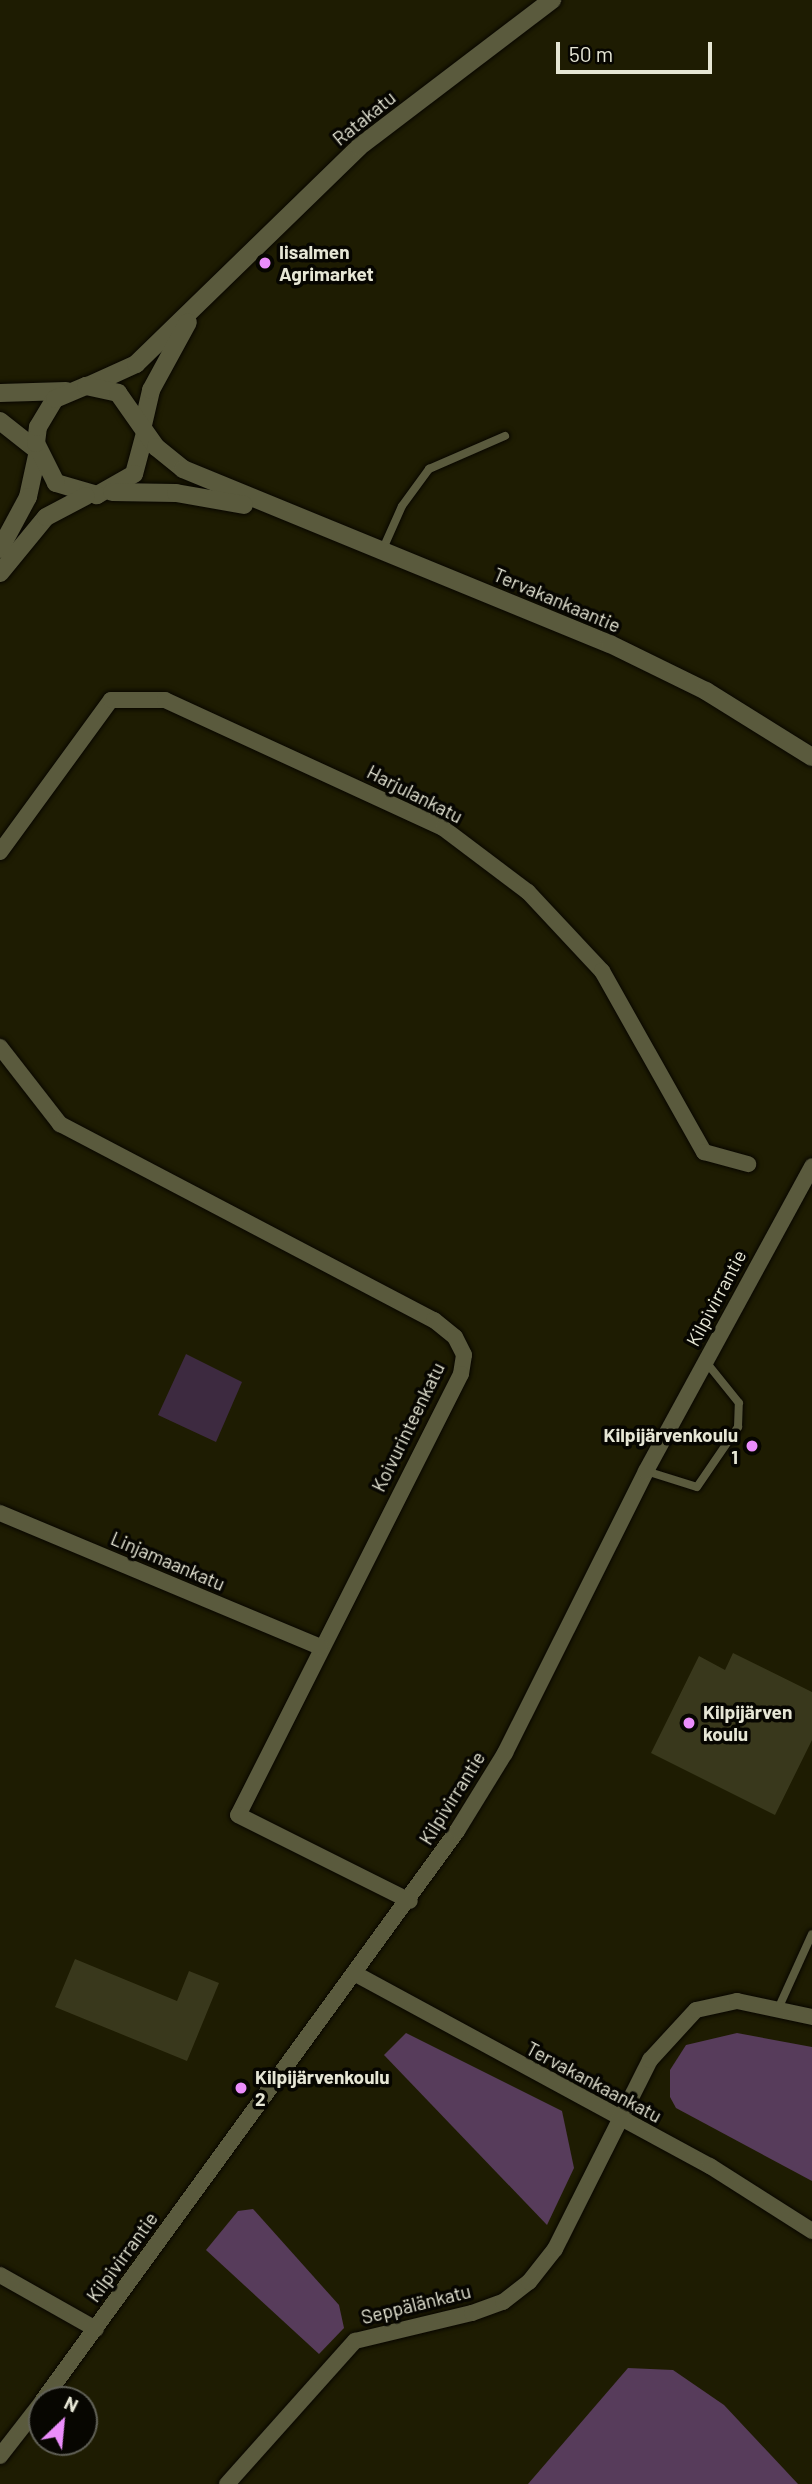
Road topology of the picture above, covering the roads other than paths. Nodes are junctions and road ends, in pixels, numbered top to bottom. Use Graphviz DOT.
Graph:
graph roads {
  1 [pos="552,0"];
  2 [pos="215,286"];
  3 [pos="78,388"];
  4 [pos="0,393"];
  5 [pos="0,421"];
  6 [pos="144,429"];
  7 [pos="505,436"];
  8 [pos="37,451"];
  9 [pos="111,492"];
  10 [pos="88,495"];
  11 [pos="272,510"];
  12 [pos="0,550"];
  13 [pos="382,551"];
  14 [pos="0,573"];
  15 [pos="812,757"];
  16 [pos="0,852"];
  17 [pos="0,1047"];
  18 [pos="748,1164"];
  19 [pos="812,1166"];
  20 [pos="706,1362"];
  21 [pos="646,1471"];
  22 [pos="0,1513"];
  23 [pos="320,1647"];
  24 [pos="410,1901"];
  25 [pos="812,1934"];
  26 [pos="354,1973"];
  27 [pos="778,2009"];
  28 [pos="812,2017"];
  29 [pos="618,2120"];
  30 [pos="812,2231"];
  31 [pos="0,2274"];
  32 [pos="96,2329"];
  33 [pos="54,2386"];
  34 [pos="28,2420"];
  35 [pos="0,2456"];
  36 [pos="227,2484"];
  1 -- 2 [label="street, Ratakatu"];
  2 -- 3 [label="street, Ratakatu"];
  2 -- 6 [label="street, Ratakatu"];
  3 -- 4 [label="street"];
  3 -- 6 [label="street"];
  3 -- 8 [label="street"];
  5 -- 8 [label="street"];
  6 -- 9 [label="street"];
  6 -- 11 [label="street, Tervakankaantie"];
  7 -- 13 [label="lane"];
  8 -- 10 [label="street"];
  8 -- 12 [label="street"];
  9 -- 10 [label="street"];
  9 -- 11 [label="street, Tervakankaantie"];
  10 -- 14 [label="street"];
  11 -- 13 [label="street, Tervakankaantie"];
  13 -- 15 [label="street, Tervakankaantie"];
  16 -- 18 [label="street, Harjulankatu"];
  17 -- 23 [label="street, Koivurinteenkatu"];
  19 -- 20 [label="street, Kilpivirrantie"];
  20 -- 21 [label="street, Kilpivirrantie"];
  20 -- 21 [label="lane"];
  21 -- 24 [label="street, Kilpivirrantie"];
  22 -- 23 [label="street, Linjamaankatu"];
  23 -- 24 [label="street, Koivurinteenkatu"];
  24 -- 26 [label="street, Kilpivirrantie"];
  25 -- 27 [label="lane"];
  26 -- 29 [label="street, Tervakankaankatu"];
  26 -- 32 [label="street, Kilpivirrantie"];
  27 -- 28 [label="street, Seppälänkatu"];
  27 -- 29 [label="street, Seppälänkatu"];
  29 -- 30 [label="street, Tervakankaankatu"];
  29 -- 36 [label="street, Seppälänkatu"];
  31 -- 32 [label="street"];
  32 -- 33 [label="street, Kilpivirrantie"];
  34 -- 35 [label="street, Kilpivirrantie"];
}
